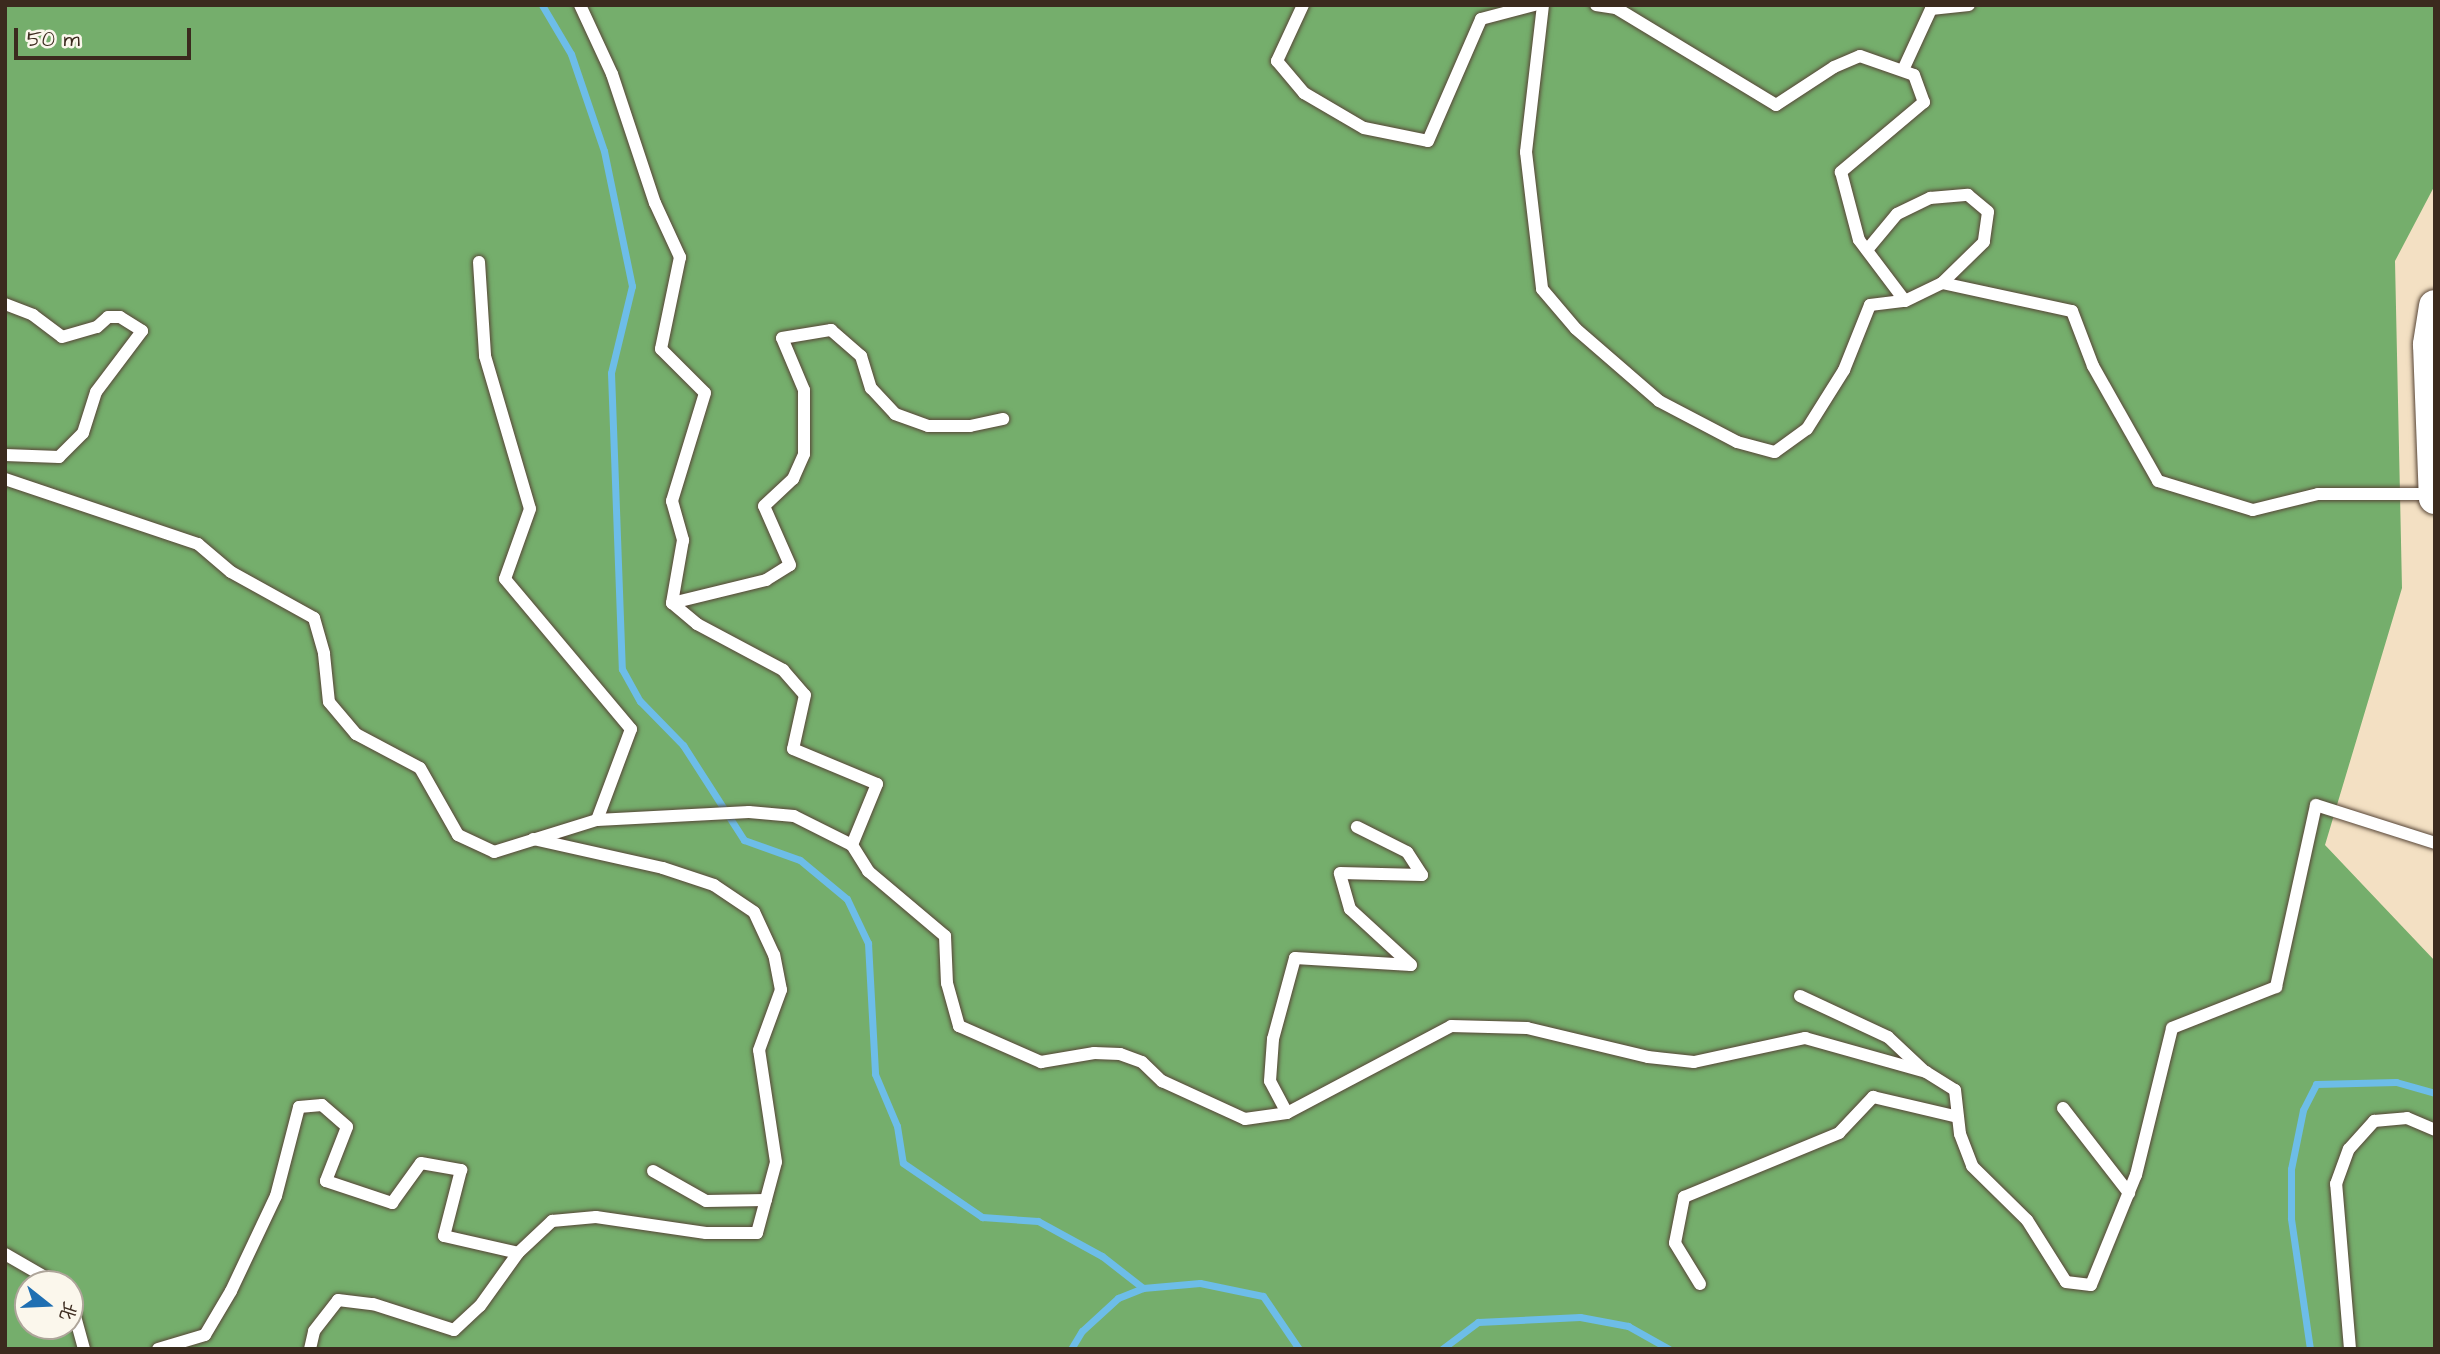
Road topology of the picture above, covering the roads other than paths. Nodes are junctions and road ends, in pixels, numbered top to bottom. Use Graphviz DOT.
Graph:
graph roads {
  1 [pos="580,5"];
  2 [pos="1303,5"];
  3 [pos="1534,5"];
  4 [pos="1543,5"];
  5 [pos="1596,5"];
  6 [pos="1969,5"];
  7 [pos="1903,70"];
  8 [pos="1867,250"];
  9 [pos="479,262"];
  10 [pos="1942,283"];
  11 [pos="1905,301"];
  12 [pos="5,304"];
  13 [pos="2435,306"];
  14 [pos="1003,419"];
  15 [pos="5,455"];
  16 [pos="5,479"];
  17 [pos="2435,496"];
  18 [pos="672,603"];
  19 [pos="597,820"];
  20 [pos="1357,827"];
  21 [pos="530,839"];
  22 [pos="2435,842"];
  23 [pos="852,845"];
  24 [pos="1800,996"];
  25 [pos="1926,1072"];
  26 [pos="2063,1108"];
  27 [pos="1287,1113"];
  28 [pos="1958,1117"];
  29 [pos="2435,1130"];
  30 [pos="653,1171"];
  31 [pos="2129,1193"];
  32 [pos="766,1200"];
  33 [pos="517,1253"];
  34 [pos="5,1254"];
  35 [pos="33,1270"];
  36 [pos="1700,1284"];
  37 [pos="158,1349"];
  38 [pos="310,1349"];
  39 [pos="2350,1349"];
  1 -- 18 [label="lane"];
  2 -- 3 [label="lane"];
  4 -- 11 [label="lane"];
  5 -- 7 [label="lane"];
  6 -- 7 [label="lane"];
  7 -- 8 [label="lane"];
  8 -- 10 [label="lane"];
  8 -- 11 [label="lane"];
  9 -- 19 [label="lane"];
  10 -- 11 [label="lane"];
  10 -- 17 [label="lane"];
  12 -- 15 [label="lane"];
  13 -- 17 [label="street"];
  14 -- 18 [label="lane"];
  16 -- 21 [label="lane"];
  18 -- 23 [label="lane"];
  19 -- 21 [label="lane"];
  19 -- 23 [label="lane"];
  20 -- 27 [label="lane"];
  21 -- 32 [label="lane"];
  22 -- 31 [label="lane"];
  23 -- 27 [label="lane"];
  24 -- 25 [label="lane"];
  25 -- 27 [label="lane"];
  25 -- 28 [label="lane"];
  26 -- 31 [label="lane"];
  28 -- 31 [label="lane"];
  28 -- 36 [label="lane"];
  29 -- 39 [label="lane"];
  30 -- 32 [label="lane"];
  32 -- 33 [label="lane"];
  33 -- 37 [label="lane"];
  33 -- 38 [label="lane"];
  34 -- 35 [label="lane"];
}
